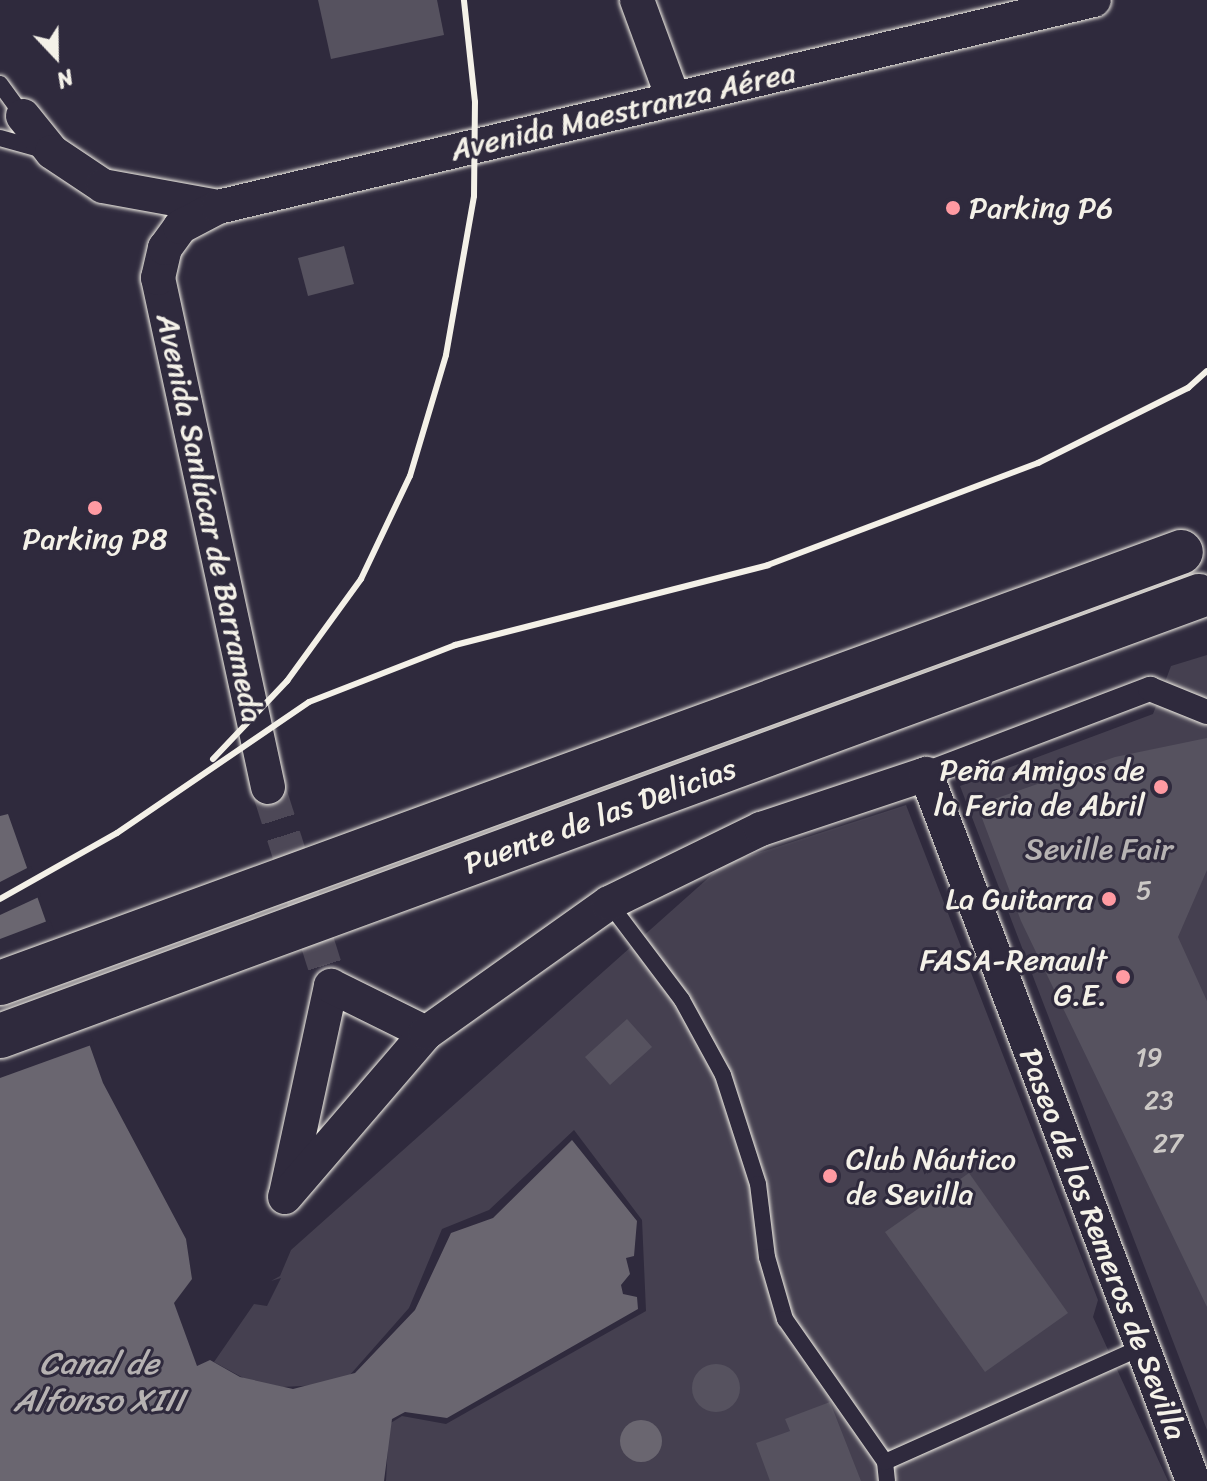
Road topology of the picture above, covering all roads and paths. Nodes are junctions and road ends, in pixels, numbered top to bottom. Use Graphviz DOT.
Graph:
graph roads {
  1 [pos="637,0"];
  2 [pos="1094,0"];
  3 [pos="1010,9"];
  4 [pos="0,84"];
  5 [pos="673,98"];
  6 [pos="11,127"];
  7 [pos="218,207"];
  8 [pos="165,248"];
  9 [pos="1181,552"];
  10 [pos="1199,596"];
  11 [pos="1207,712"];
  12 [pos="926,774"];
  13 [pos="268,787"];
  14 [pos="609,903"];
  15 [pos="0,983"];
  16 [pos="426,1033"];
  17 [pos="0,1036"];
  18 [pos="1140,1348"];
  19 [pos="885,1462"];
  20 [pos="887,1481"];
  21 [pos="1193,1481"];
  1 -- 5 [label="street"];
  2 -- 3 [label="street, Avenida Maestranza Aérea"];
  3 -- 5 [label="street, Avenida Maestranza Aérea"];
  4 -- 6 [label="lane"];
  5 -- 7 [label="street, Avenida Maestranza Aérea"];
  6 -- 7 [label="street"];
  7 -- 8 [label="street, Avenida Maestranza Aérea"];
  8 -- 13 [label="street, Avenida Sanlúcar de Barrameda"];
  9 -- 15 [label="main road, Puente de las Delicias, bridge"];
  10 -- 17 [label="main road, Puente de las Delicias, bridge"];
  11 -- 12 [label="street"];
  12 -- 14 [label="street"];
  12 -- 18 [label="street, Paseo de los Remeros de Sevilla"];
  14 -- 16 [label="street"];
  14 -- 19 [label="lane"];
  16 -- 16 [label="street"];
  18 -- 19 [label="lane"];
  18 -- 21 [label="street, Paseo de los Remeros de Sevilla"];
  19 -- 20 [label="lane"];
}
